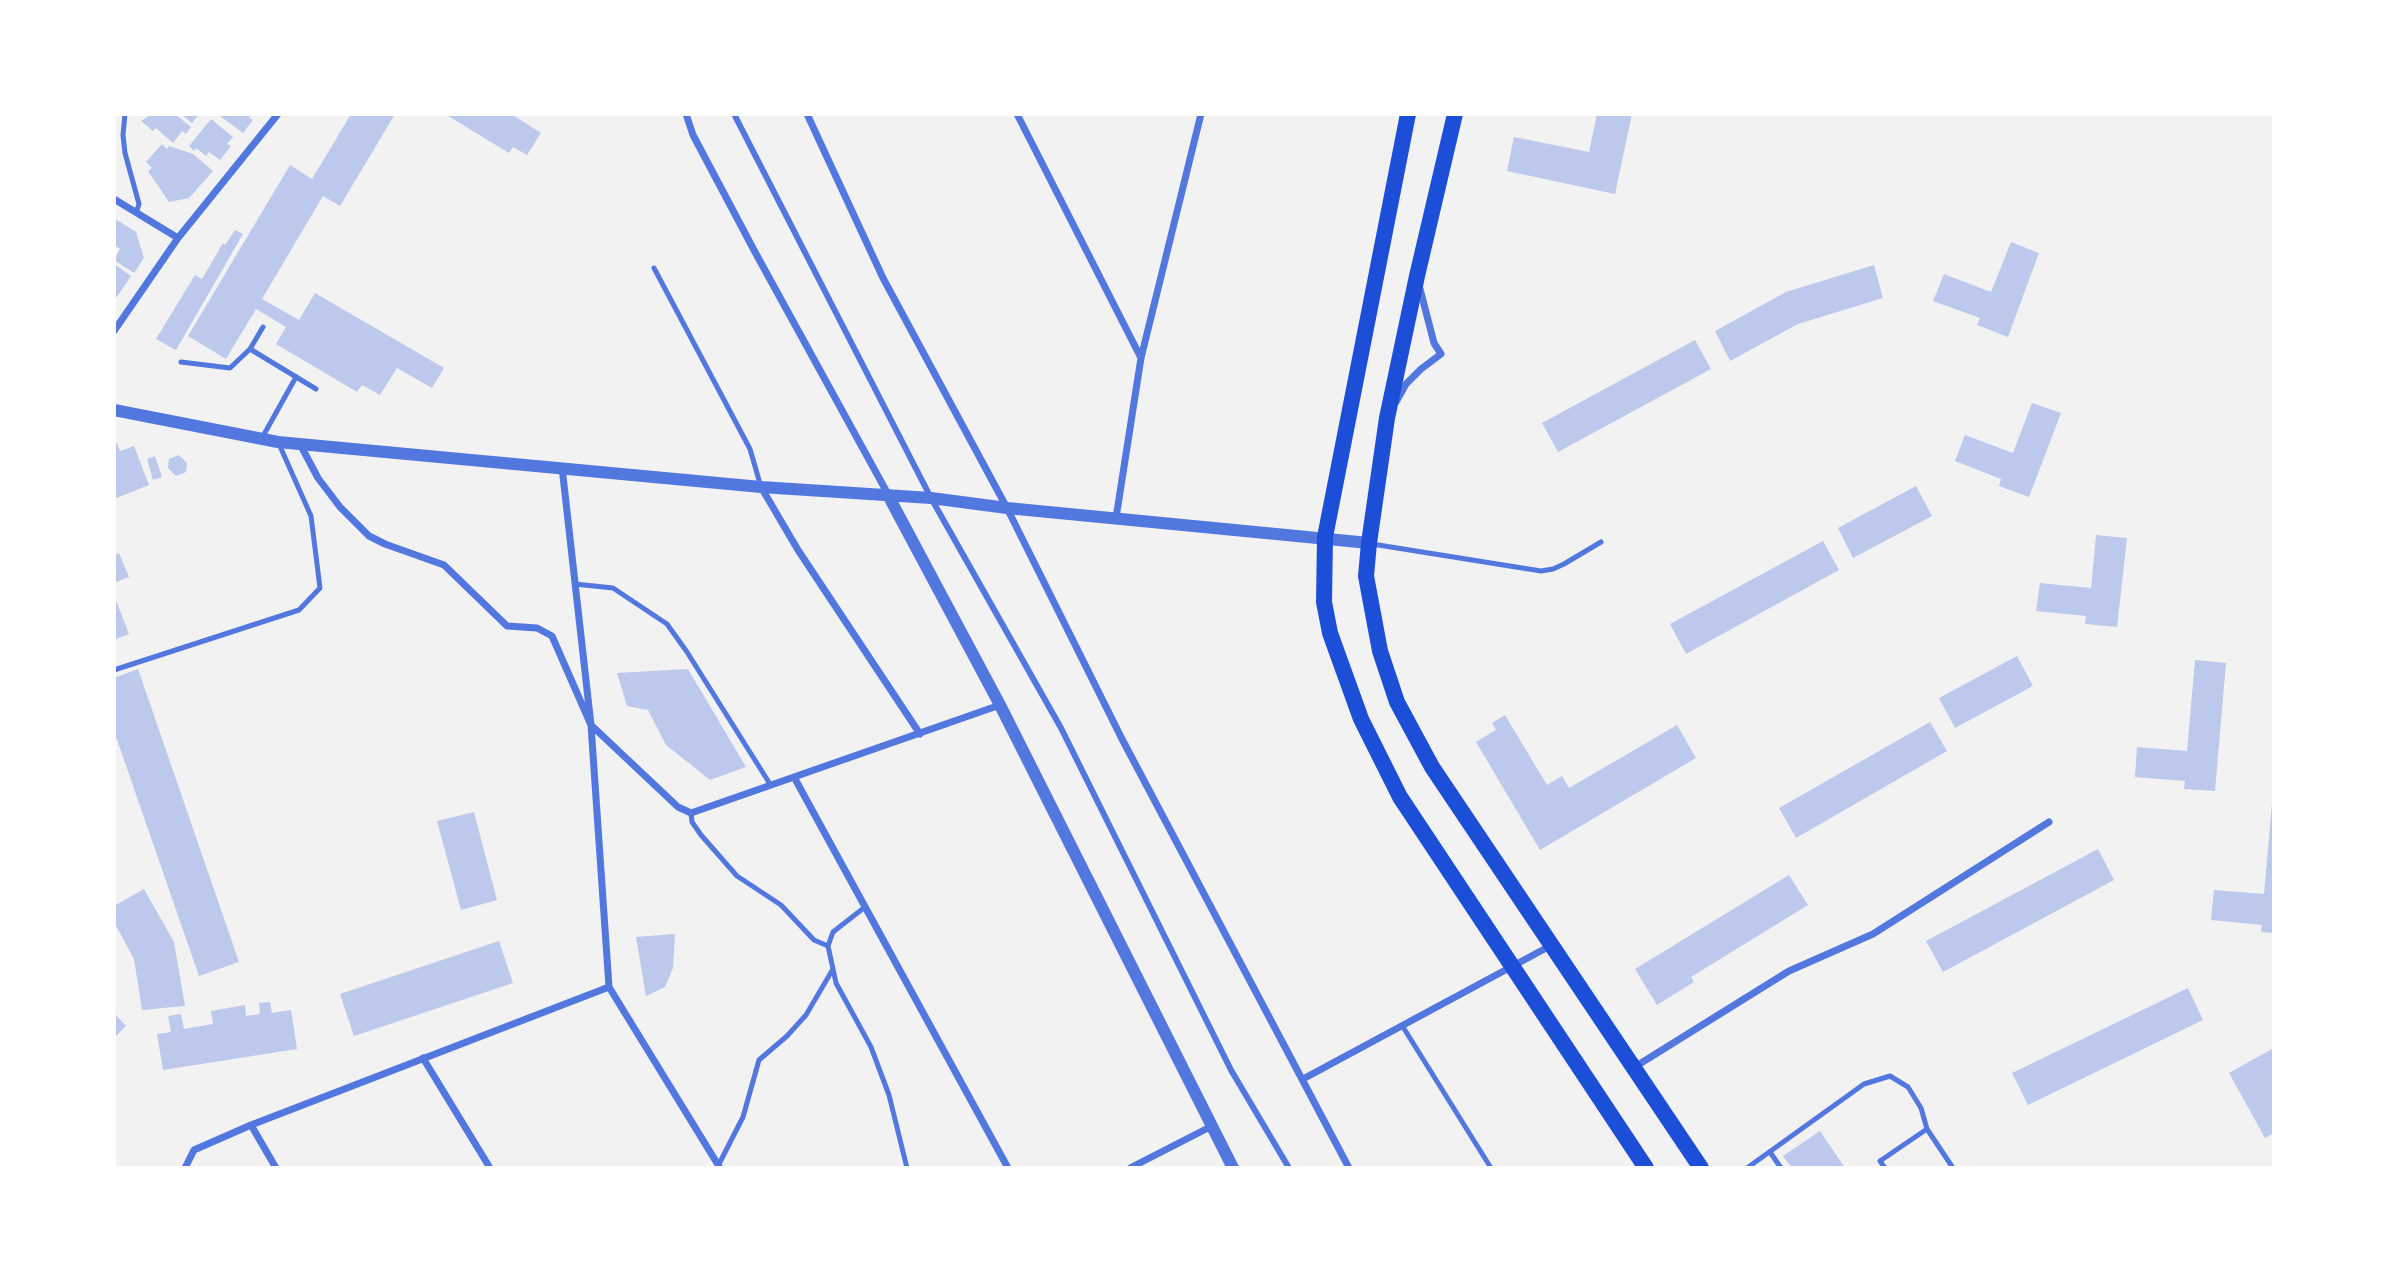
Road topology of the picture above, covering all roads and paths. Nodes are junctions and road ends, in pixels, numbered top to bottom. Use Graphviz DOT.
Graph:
graph roads {
  1 [pos="125,114"];
  2 [pos="278,114"];
  3 [pos="686,114"];
  4 [pos="734,114"];
  5 [pos="807,114"];
  6 [pos="1017,114"];
  7 [pos="1201,114"];
  8 [pos="1408,114"];
  9 [pos="1455,114"];
  10 [pos="114,199"];
  11 [pos="136,213"];
  12 [pos="178,238"];
  13 [pos="654,268"];
  14 [pos="1417,276"];
  15 [pos="263,327"];
  16 [pos="114,331"];
  17 [pos="250,349"];
  18 [pos="1141,358"];
  19 [pos="181,362"];
  20 [pos="296,377"];
  21 [pos="316,389"];
  22 [pos="114,410"];
  23 [pos="1387,418"];
  24 [pos="262,438"];
  25 [pos="278,442"];
  26 [pos="300,443"];
  27 [pos="562,467"];
  28 [pos="761,487"];
  29 [pos="889,497"];
  30 [pos="931,498"];
  31 [pos="1007,508"];
  32 [pos="1116,518"];
  33 [pos="1325,537"];
  34 [pos="1601,542"];
  35 [pos="1369,543"];
  36 [pos="575,584"];
  37 [pos="114,670"];
  38 [pos="1000,705"];
  39 [pos="591,725"];
  40 [pos="920,734"];
  41 [pos="794,777"];
  42 [pos="770,784"];
  43 [pos="691,813"];
  44 [pos="2049,822"];
  45 [pos="865,906"];
  46 [pos="828,946"];
  47 [pos="1550,946"];
  48 [pos="1512,967"];
  49 [pos="833,969"];
  50 [pos="609,987"];
  51 [pos="1403,1027"];
  52 [pos="423,1058"];
  53 [pos="1632,1068"];
  54 [pos="1303,1079"];
  55 [pos="251,1125"];
  56 [pos="1210,1127"];
  57 [pos="1927,1129"];
  58 [pos="1770,1152"];
  59 [pos="719,1167"];
  60 [pos="185,1168"];
  61 [pos="276,1168"];
  62 [pos="490,1168"];
  63 [pos="907,1168"];
  64 [pos="1008,1168"];
  65 [pos="1130,1168"];
  66 [pos="1233,1168"];
  67 [pos="1289,1168"];
  68 [pos="1349,1168"];
  69 [pos="1491,1168"];
  70 [pos="1646,1168"];
  71 [pos="1701,1168"];
  72 [pos="1747,1168"];
  73 [pos="1781,1168"];
  74 [pos="1885,1168"];
  75 [pos="1953,1168"];
  1 -- 11 [label="lane"];
  2 -- 12 [label="street"];
  3 -- 29 [label="street"];
  4 -- 30 [label="street"];
  5 -- 31 [label="street"];
  6 -- 18 [label="street"];
  7 -- 18 [label="street"];
  8 -- 33 [label="main road"];
  9 -- 14 [label="main road"];
  10 -- 11 [label="street"];
  11 -- 12 [label="street"];
  12 -- 16 [label="street"];
  13 -- 28 [label="lane"];
  14 -- 23 [label="main road"];
  14 -- 23 [label="street"];
  15 -- 17 [label="lane"];
  17 -- 19 [label="lane"];
  17 -- 20 [label="lane"];
  18 -- 32 [label="street"];
  20 -- 21 [label="lane"];
  20 -- 24 [label="lane"];
  22 -- 24 [label="street"];
  23 -- 35 [label="main road"];
  24 -- 25 [label="street"];
  25 -- 26 [label="street"];
  25 -- 37 [label="lane"];
  26 -- 27 [label="street"];
  26 -- 39 [label="street"];
  27 -- 28 [label="street"];
  27 -- 36 [label="street"];
  28 -- 29 [label="street"];
  28 -- 40 [label="street"];
  29 -- 30 [label="street"];
  29 -- 38 [label="street"];
  30 -- 31 [label="street"];
  30 -- 67 [label="street"];
  31 -- 32 [label="street"];
  31 -- 54 [label="street"];
  32 -- 33 [label="street"];
  33 -- 35 [label="street"];
  33 -- 48 [label="main road"];
  34 -- 35 [label="lane"];
  35 -- 47 [label="main road"];
  36 -- 39 [label="street"];
  36 -- 42 [label="lane"];
  38 -- 40 [label="street"];
  38 -- 56 [label="street"];
  39 -- 43 [label="street"];
  39 -- 50 [label="street"];
  40 -- 41 [label="street"];
  41 -- 42 [label="street"];
  41 -- 45 [label="street"];
  42 -- 43 [label="street"];
  43 -- 46 [label="lane"];
  44 -- 53 [label="street"];
  45 -- 46 [label="lane"];
  45 -- 64 [label="street"];
  46 -- 49 [label="lane"];
  47 -- 48 [label="street"];
  47 -- 53 [label="main road"];
  48 -- 51 [label="street"];
  48 -- 70 [label="main road"];
  49 -- 59 [label="lane"];
  49 -- 63 [label="lane"];
  50 -- 52 [label="street"];
  50 -- 59 [label="street"];
  51 -- 54 [label="street"];
  51 -- 69 [label="lane"];
  52 -- 55 [label="street"];
  52 -- 62 [label="street"];
  53 -- 71 [label="main road"];
  54 -- 68 [label="street"];
  55 -- 60 [label="street"];
  55 -- 61 [label="street"];
  56 -- 65 [label="street"];
  56 -- 66 [label="street"];
  57 -- 58 [label="lane"];
  57 -- 74 [label="lane"];
  57 -- 75 [label="lane"];
  58 -- 72 [label="lane"];
  58 -- 73 [label="lane"];
}
